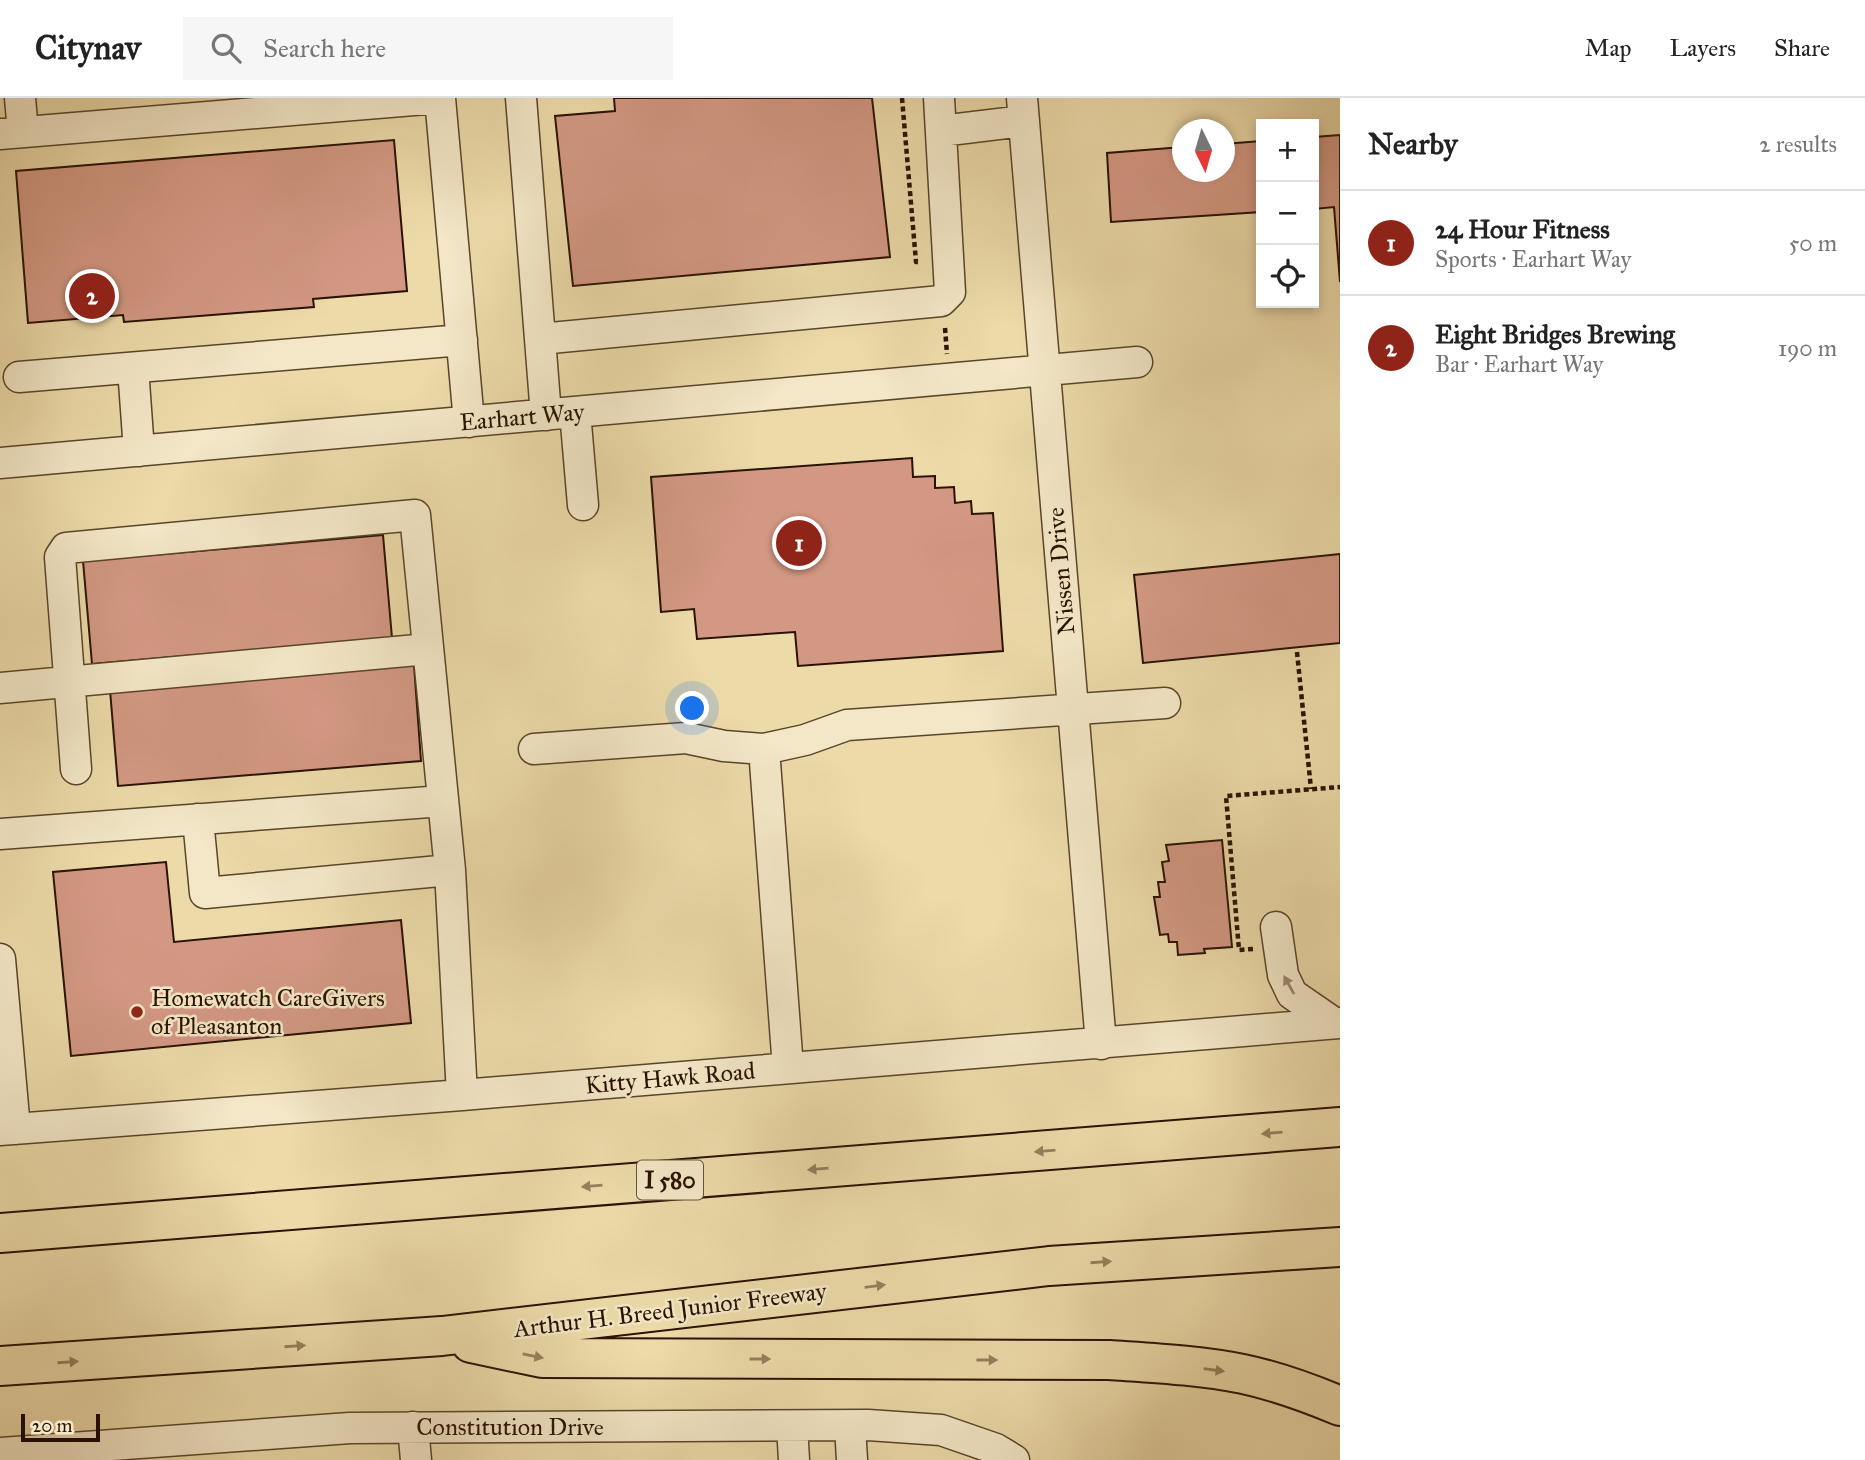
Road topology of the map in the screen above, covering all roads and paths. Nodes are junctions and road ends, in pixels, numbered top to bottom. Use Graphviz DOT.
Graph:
graph roads {
  1 [pos="20,98"];
  2 [pos="439,98"];
  3 [pos="521,98"];
  4 [pos="939,98"];
  5 [pos="1023,109"];
  6 [pos="941,131"];
  7 [pos="11,133"];
  8 [pos="540,339"];
  9 [pos="461,340"];
  10 [pos="1137,362"];
  11 [pos="133,368"];
  12 [pos="1044,370"];
  13 [pos="19,377"];
  14 [pos="561,413"];
  15 [pos="469,422"];
  16 [pos="139,451"];
  17 [pos="0,463"];
  18 [pos="583,505"];
  19 [pos="428,649"];
  20 [pos="1297,652"];
  21 [pos="69,680"];
  22 [pos="0,688"];
  23 [pos="1165,703"];
  24 [pos="1073,709"];
  25 [pos="764,748"];
  26 [pos="534,749"];
  27 [pos="76,769"];
  28 [pos="1340,787"];
  29 [pos="1311,789"];
  30 [pos="443,801"];
  31 [pos="198,819"];
  32 [pos="0,834"];
  33 [pos="450,870"];
  34 [pos="1270,937"];
  35 [pos="0,959"];
  36 [pos="1337,1023"];
  37 [pos="1101,1044"];
  38 [pos="788,1068"];
  39 [pos="462,1095"];
  40 [pos="1340,1127"];
  41 [pos="8,1129"];
  42 [pos="0,1233"];
  43 [pos="1340,1247"];
  44 [pos="442,1336"];
  45 [pos="0,1366"];
  46 [pos="1340,1406"];
  47 [pos="792,1426"];
  48 [pos="850,1426"];
  49 [pos="413,1427"];
  50 [pos="0,1453"];
  51 [pos="416,1460"];
  52 [pos="794,1460"];
  53 [pos="852,1460"];
  54 [pos="1014,1460"];
  1 -- 7 [label="street"];
  2 -- 7 [label="street"];
  2 -- 9 [label="street"];
  3 -- 8 [label="street"];
  4 -- 6 [label="street"];
  5 -- 6 [label="street"];
  5 -- 12 [label="street, Nissen Drive"];
  6 -- 8 [label="street"];
  8 -- 14 [label="street"];
  9 -- 11 [label="street"];
  9 -- 15 [label="street"];
  10 -- 12 [label="street, Earhart Way"];
  11 -- 13 [label="street"];
  11 -- 16 [label="street"];
  12 -- 14 [label="street, Earhart Way"];
  12 -- 24 [label="street, Nissen Drive"];
  14 -- 15 [label="street, Earhart Way"];
  14 -- 18 [label="street"];
  15 -- 16 [label="street, Earhart Way"];
  16 -- 17 [label="street, Earhart Way"];
  19 -- 21 [label="street"];
  19 -- 21 [label="street"];
  19 -- 30 [label="street"];
  20 -- 29 [label="path"];
  21 -- 22 [label="street"];
  21 -- 27 [label="street"];
  23 -- 24 [label="street"];
  24 -- 25 [label="street"];
  24 -- 37 [label="street, Nissen Drive"];
  25 -- 26 [label="street"];
  25 -- 38 [label="street"];
  28 -- 29 [label="path"];
  29 -- 34 [label="path"];
  30 -- 31 [label="street"];
  30 -- 33 [label="street"];
  31 -- 32 [label="street"];
  31 -- 33 [label="street"];
  33 -- 39 [label="street"];
  36 -- 34 [label="street, one-way"];
  35 -- 41 [label="street"];
  36 -- 37 [label="street, Kitty Hawk Road"];
  37 -- 38 [label="street, Kitty Hawk Road"];
  38 -- 39 [label="street, Kitty Hawk Road"];
  39 -- 41 [label="street, Kitty Hawk Road"];
  40 -- 42 [label="highway, I 580, one-way"];
  44 -- 43 [label="highway, Arthur H. Breed Junior Freeway, one-way"];
  45 -- 44 [label="highway, Arthur H. Breed Junior Freeway, one-way"];
  44 -- 46 [label="highway, one-way"];
  47 -- 48 [label="street, Constitution Drive"];
  47 -- 49 [label="street, Constitution Drive"];
  47 -- 52 [label="street"];
  48 -- 53 [label="street"];
  48 -- 54 [label="street, Constitution Drive"];
  49 -- 50 [label="street, Constitution Drive"];
  49 -- 51 [label="street"];
}
